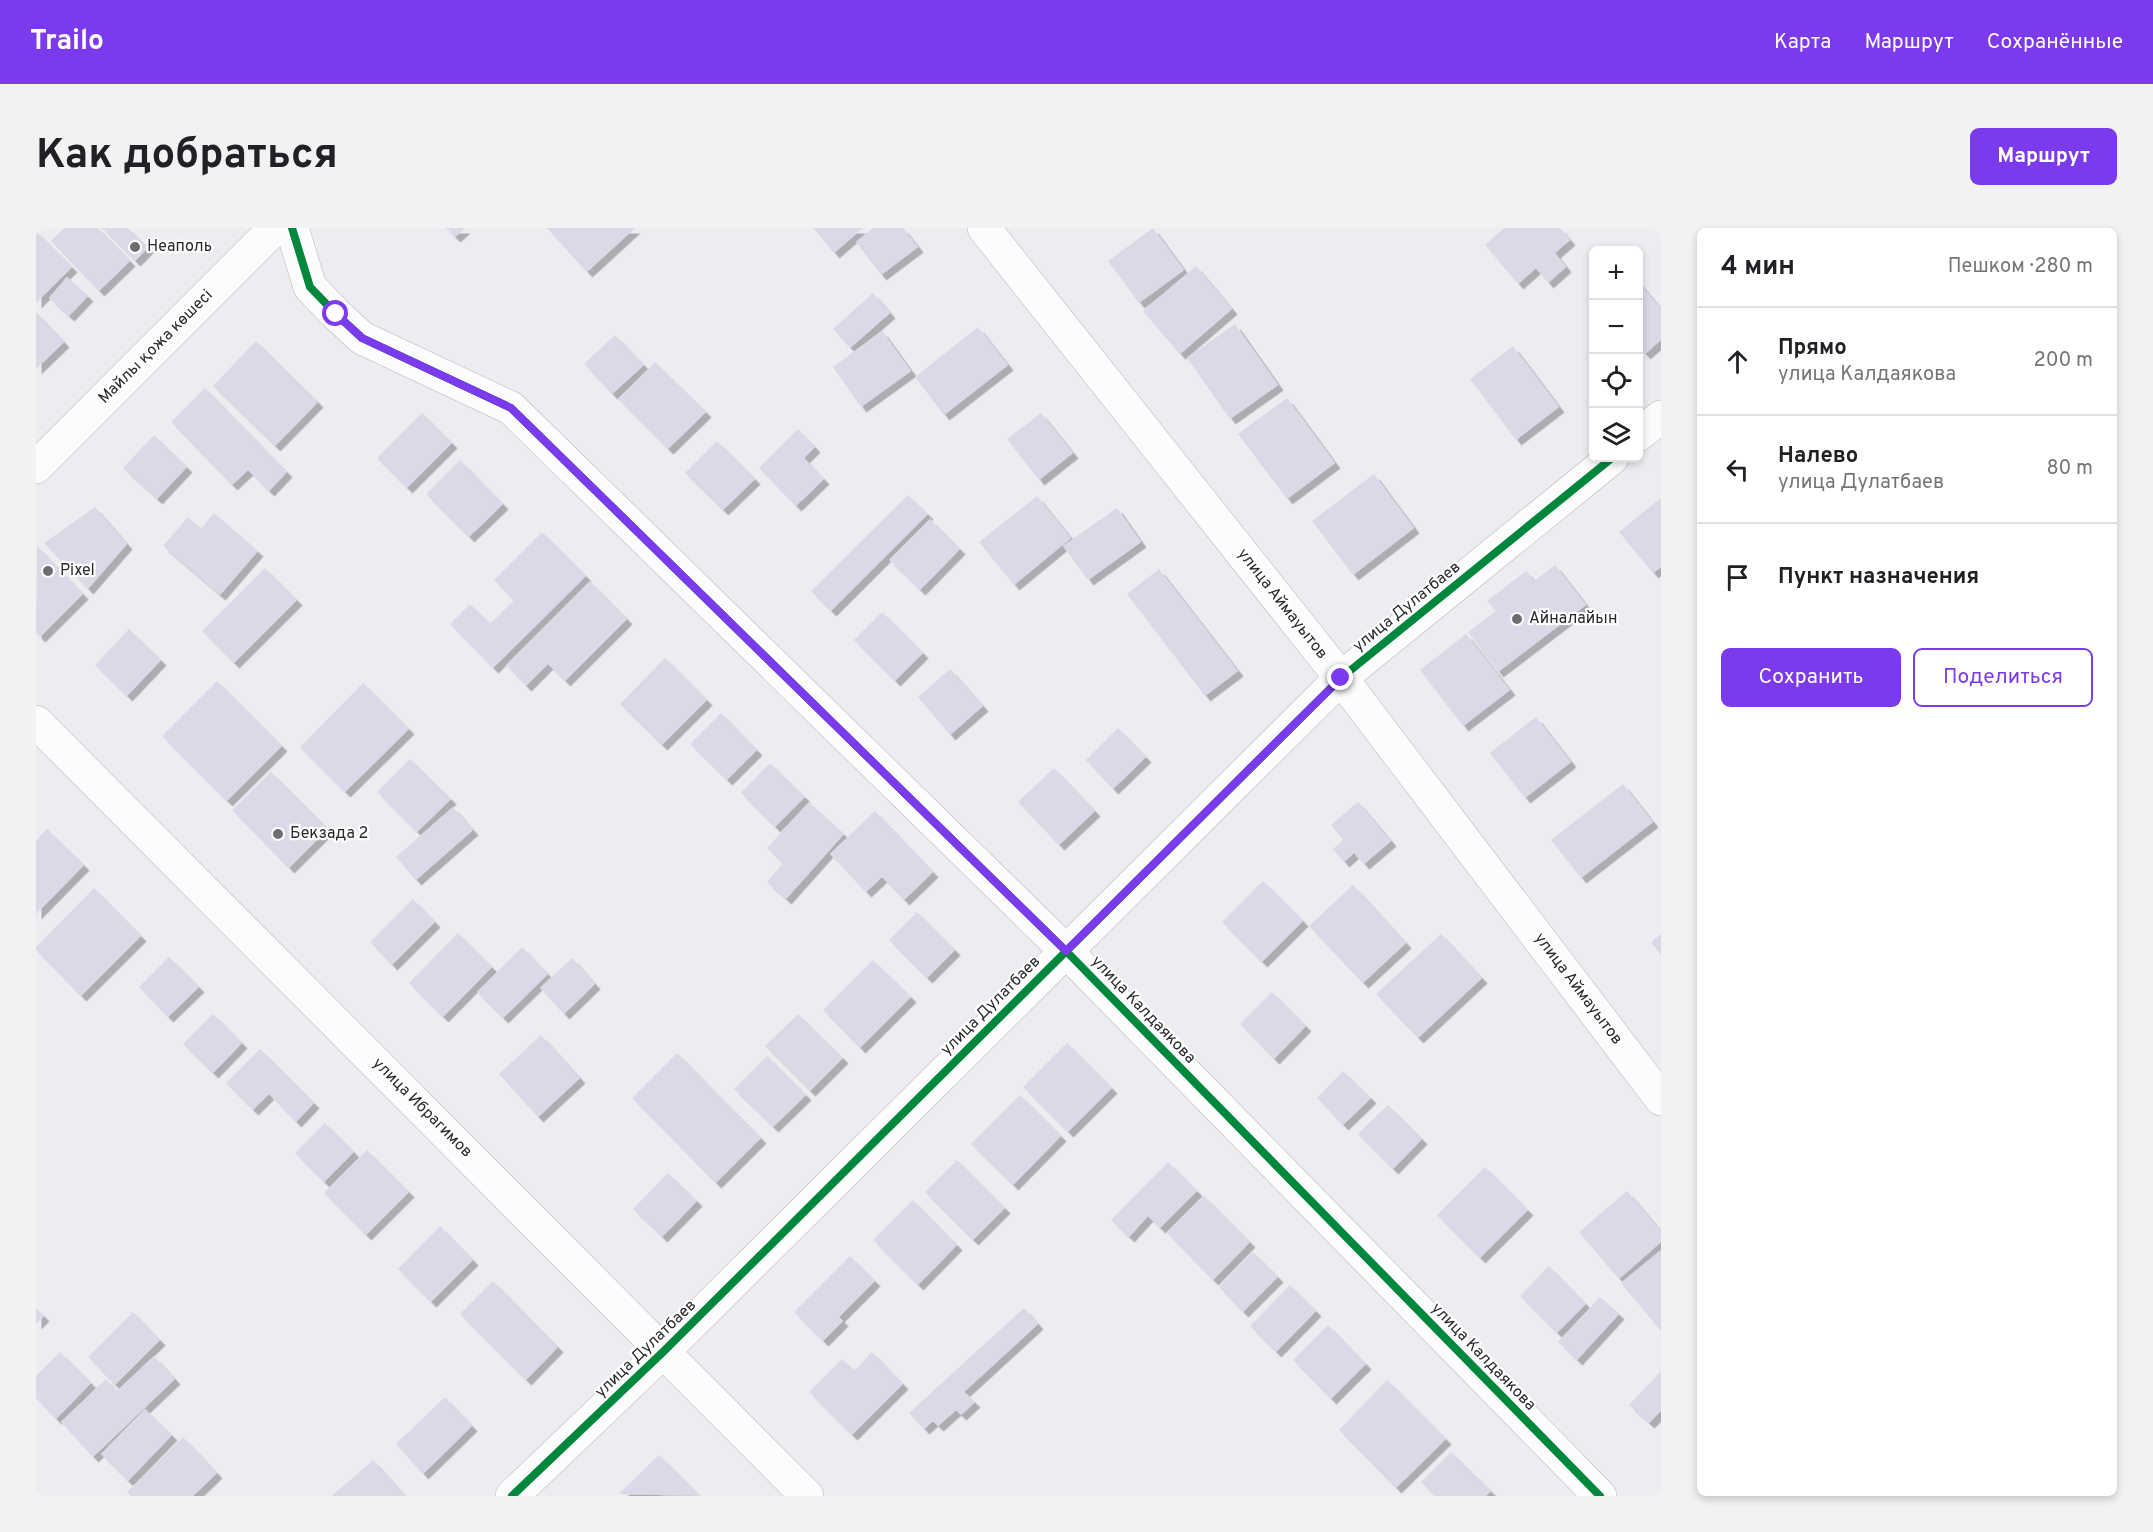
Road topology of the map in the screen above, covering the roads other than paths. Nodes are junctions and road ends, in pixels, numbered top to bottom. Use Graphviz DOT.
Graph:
graph roads {
  1 [pos="275,228"];
  2 [pos="292,228"];
  3 [pos="984,228"];
  4 [pos="1661,417"];
  5 [pos="1643,431"];
  6 [pos="1606,462"];
  7 [pos="36,467"];
  8 [pos="1341,678"];
  9 [pos="36,722"];
  10 [pos="1066,951"];
  11 [pos="1661,1099"];
  12 [pos="664,1351"];
  13 [pos="512,1496"];
  14 [pos="807,1496"];
  15 [pos="1600,1496"];
  1 -- 7 [label="street, Майлы қожа көшесі"];
  2 -- 10 [label="street, улица Калдаякова"];
  3 -- 8 [label="street, улица Аймауытов"];
  4 -- 5 [label="street"];
  6 -- 8 [label="street, улица Дулатбаев"];
  8 -- 10 [label="street, улица Дулатбаев"];
  8 -- 11 [label="street, улица Аймауытов"];
  9 -- 12 [label="street, улица Ибрагимов"];
  10 -- 12 [label="street, улица Дулатбаев"];
  10 -- 15 [label="street, улица Калдаякова"];
  12 -- 13 [label="street, улица Дулатбаев"];
  12 -- 14 [label="street, улица Ибрагимов"];
}
